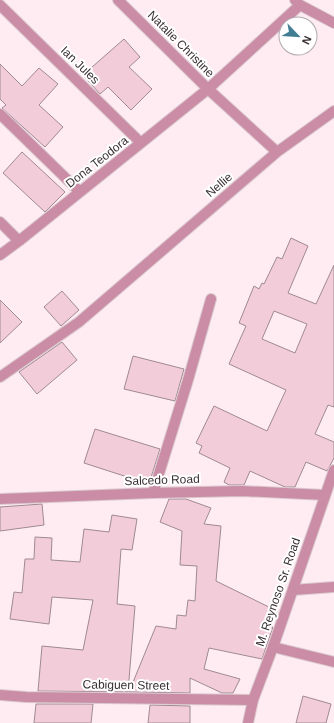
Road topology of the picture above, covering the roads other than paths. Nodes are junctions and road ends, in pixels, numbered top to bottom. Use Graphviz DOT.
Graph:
graph roads {
  1 [pos="118,0"];
  2 [pos="298,3"];
  3 [pos="0,5"];
  4 [pos="334,23"];
  5 [pos="208,89"];
  6 [pos="334,111"];
  7 [pos="0,114"];
  8 [pos="142,143"];
  9 [pos="277,152"];
  10 [pos="80,192"];
  11 [pos="0,222"];
  12 [pos="19,242"];
  13 [pos="0,255"];
  14 [pos="211,299"];
  15 [pos="2,373"];
  16 [pos="334,470"];
  17 [pos="153,492"];
  18 [pos="325,495"];
  19 [pos="0,499"];
  20 [pos="334,587"];
  21 [pos="293,590"];
  22 [pos="273,647"];
  23 [pos="334,662"];
  24 [pos="0,695"];
  25 [pos="253,700"];
  26 [pos="248,723"];
  1 -- 5 [label="street, Natalie Christine"];
  2 -- 4 [label="street"];
  2 -- 5 [label="street"];
  3 -- 8 [label="street, Ian Jules"];
  5 -- 8 [label="street, Dona Teodora"];
  5 -- 9 [label="street"];
  6 -- 9 [label="street, Nellie"];
  7 -- 10 [label="street"];
  8 -- 10 [label="street, Dona Teodora"];
  9 -- 15 [label="street, Nellie"];
  10 -- 12 [label="street, Dona Teodora"];
  11 -- 12 [label="street"];
  12 -- 13 [label="street, Dona Teodora"];
  14 -- 17 [label="street"];
  16 -- 18 [label="street, M. Reynoso Sr. Road"];
  17 -- 18 [label="street, Salcedo Road"];
  17 -- 19 [label="street, Salcedo Road"];
  18 -- 21 [label="street, M. Reynoso Sr. Road"];
  20 -- 21 [label="street"];
  21 -- 22 [label="street, M. Reynoso Sr. Road"];
  22 -- 23 [label="street"];
  22 -- 25 [label="street, M. Reynoso Sr. Road"];
  24 -- 25 [label="street, Cabiguen Street"];
  25 -- 26 [label="street, M. Reynoso Sr. Road"];
}
